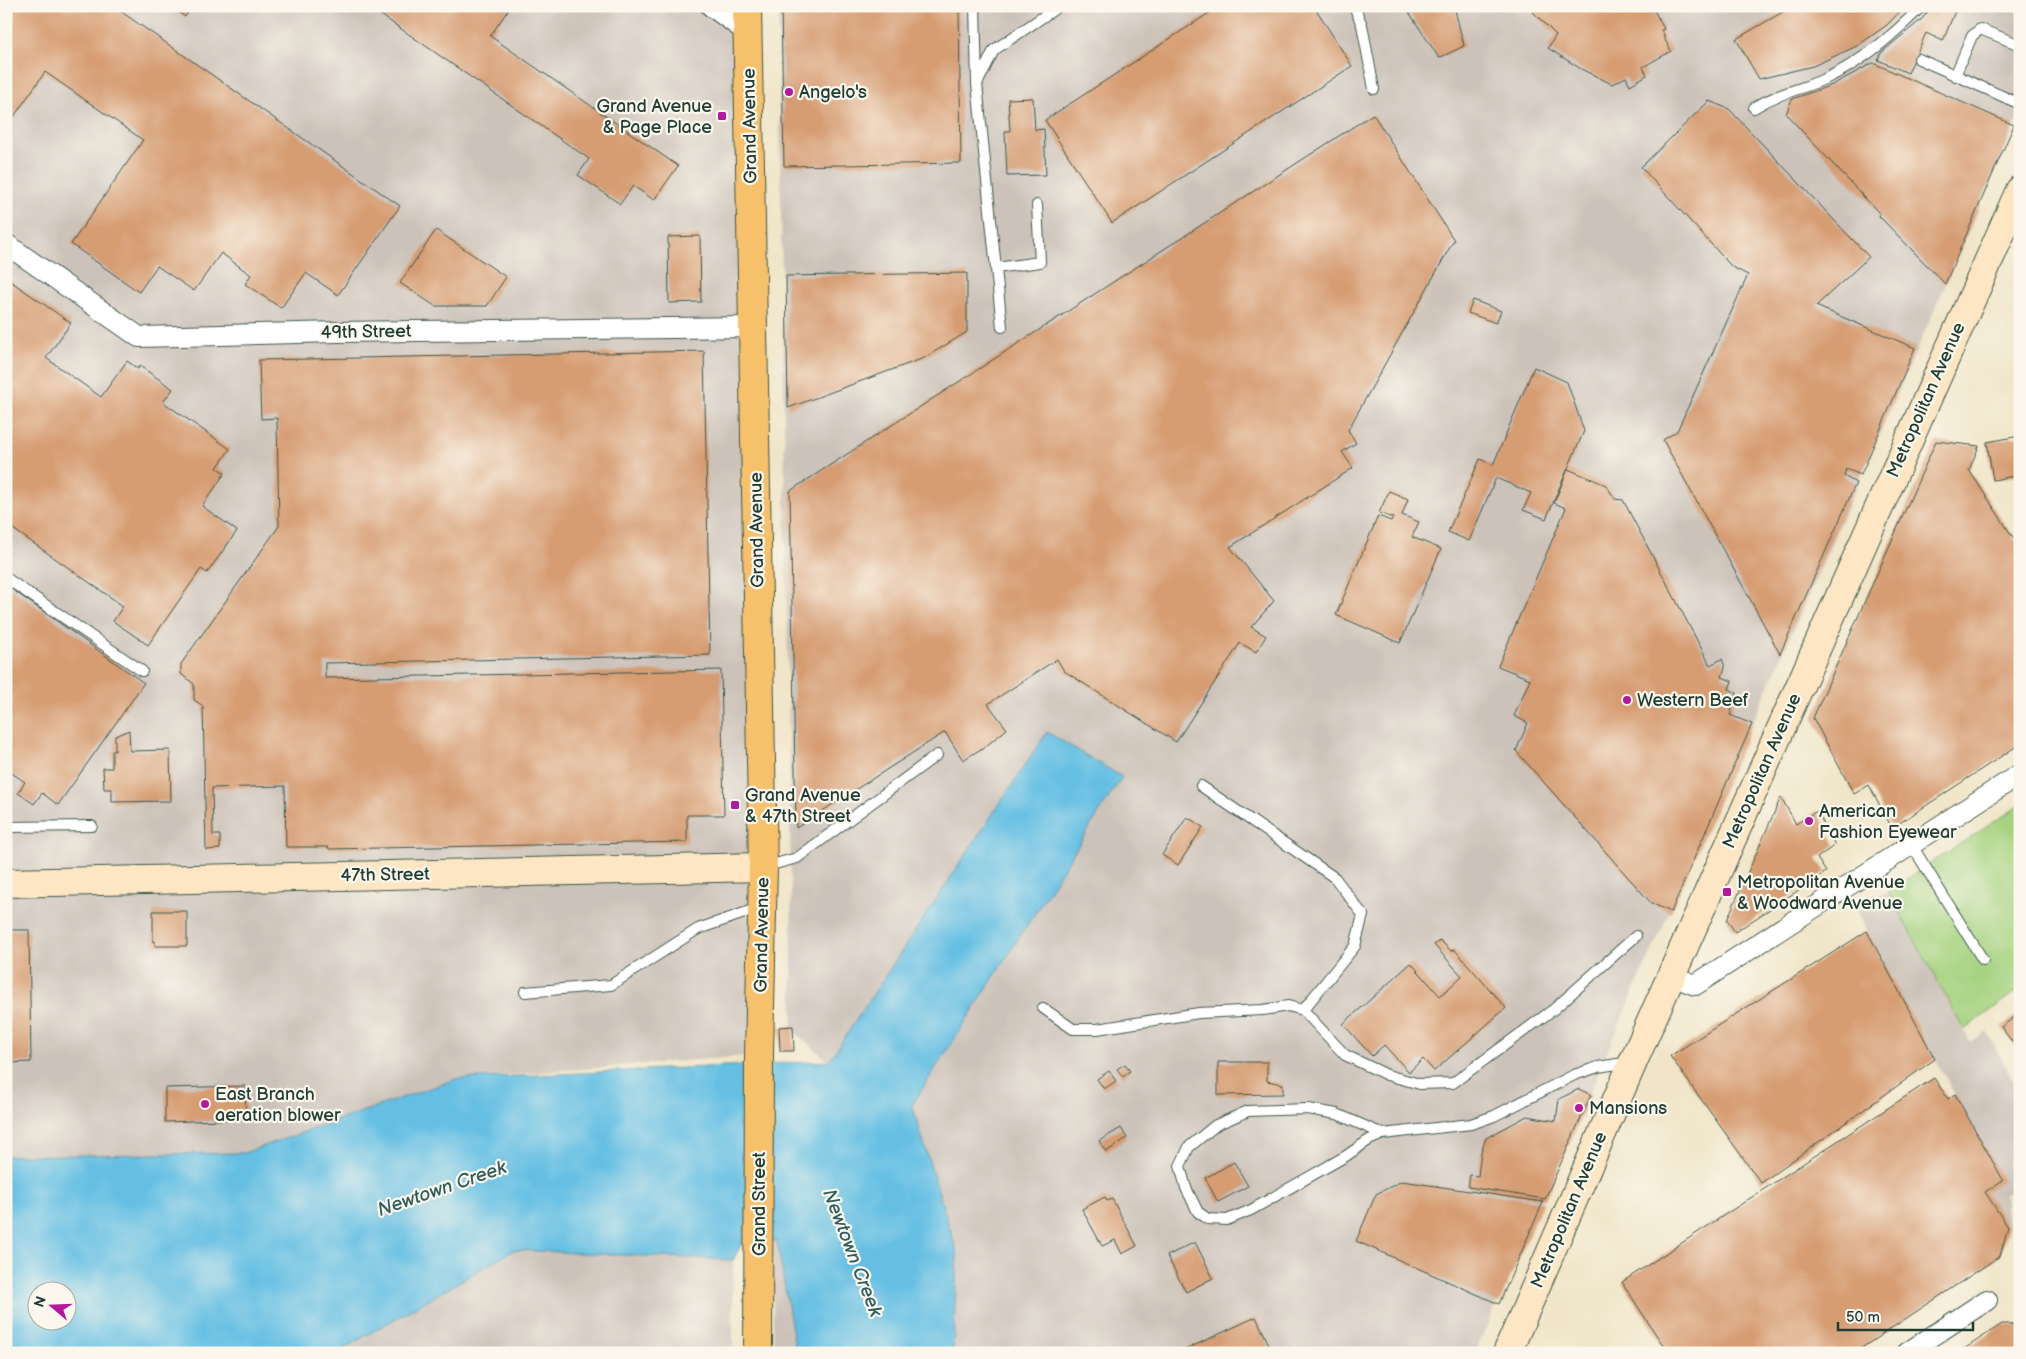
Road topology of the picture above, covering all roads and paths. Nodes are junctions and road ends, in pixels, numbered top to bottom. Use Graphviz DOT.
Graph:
graph roads {
  1 [pos="711,6"];
  2 [pos="975,6"];
  3 [pos="1059,6"];
  4 [pos="1354,6"];
  5 [pos="1922,6"];
  6 [pos="748,19"];
  7 [pos="2020,46"];
  8 [pos="1919,59"];
  9 [pos="1955,76"];
  10 [pos="977,84"];
  11 [pos="1374,89"];
  12 [pos="2020,104"];
  13 [pos="1754,108"];
  14 [pos="2020,190"];
  15 [pos="1037,205"];
  16 [pos="6,244"];
  17 [pos="996,268"];
  18 [pos="755,327"];
  19 [pos="1002,327"];
  20 [pos="6,578"];
  21 [pos="142,671"];
  22 [pos="937,755"];
  23 [pos="2020,774"];
  24 [pos="1201,786"];
  25 [pos="92,826"];
  26 [pos="6,827"];
  27 [pos="1911,844"];
  28 [pos="763,868"];
  29 [pos="6,883"];
  30 [pos="763,907"];
  31 [pos="1636,936"];
  32 [pos="1983,960"];
  33 [pos="1672,976"];
  34 [pos="525,992"];
  35 [pos="1043,1008"];
  36 [pos="1303,1010"];
  37 [pos="759,1055"];
  38 [pos="1633,1062"];
  39 [pos="1383,1134"];
  40 [pos="1987,1300"];
  41 [pos="758,1353"];
  42 [pos="1507,1353"];
  43 [pos="1907,1353"];
  1 -- 6 [label="street"];
  2 -- 10 [label="lane"];
  3 -- 10 [label="lane"];
  4 -- 11 [label="lane"];
  5 -- 13 [label="lane"];
  6 -- 18 [label="main road, Grand Avenue"];
  7 -- 9 [label="lane"];
  8 -- 9 [label="lane"];
  9 -- 12 [label="lane"];
  10 -- 17 [label="lane"];
  14 -- 33 [label="main road, Metropolitan Avenue"];
  15 -- 17 [label="lane"];
  16 -- 18 [label="street, 49th Street"];
  17 -- 19 [label="lane"];
  18 -- 28 [label="main road, Grand Avenue"];
  20 -- 21 [label="lane"];
  22 -- 28 [label="lane"];
  23 -- 27 [label="street"];
  24 -- 36 [label="lane"];
  25 -- 26 [label="lane"];
  27 -- 32 [label="lane"];
  27 -- 33 [label="street"];
  28 -- 29 [label="main road, 47th Street"];
  28 -- 30 [label="main road, Grand Avenue"];
  30 -- 34 [label="lane"];
  30 -- 37 [label="main road, Grand Avenue"];
  31 -- 36 [label="lane"];
  33 -- 38 [label="main road, Metropolitan Avenue"];
  35 -- 36 [label="lane"];
  37 -- 41 [label="main road, Grand Street"];
  38 -- 39 [label="lane"];
  38 -- 42 [label="main road, Metropolitan Avenue"];
  39 -- 39 [label="lane"];
  40 -- 43 [label="street"];
}
